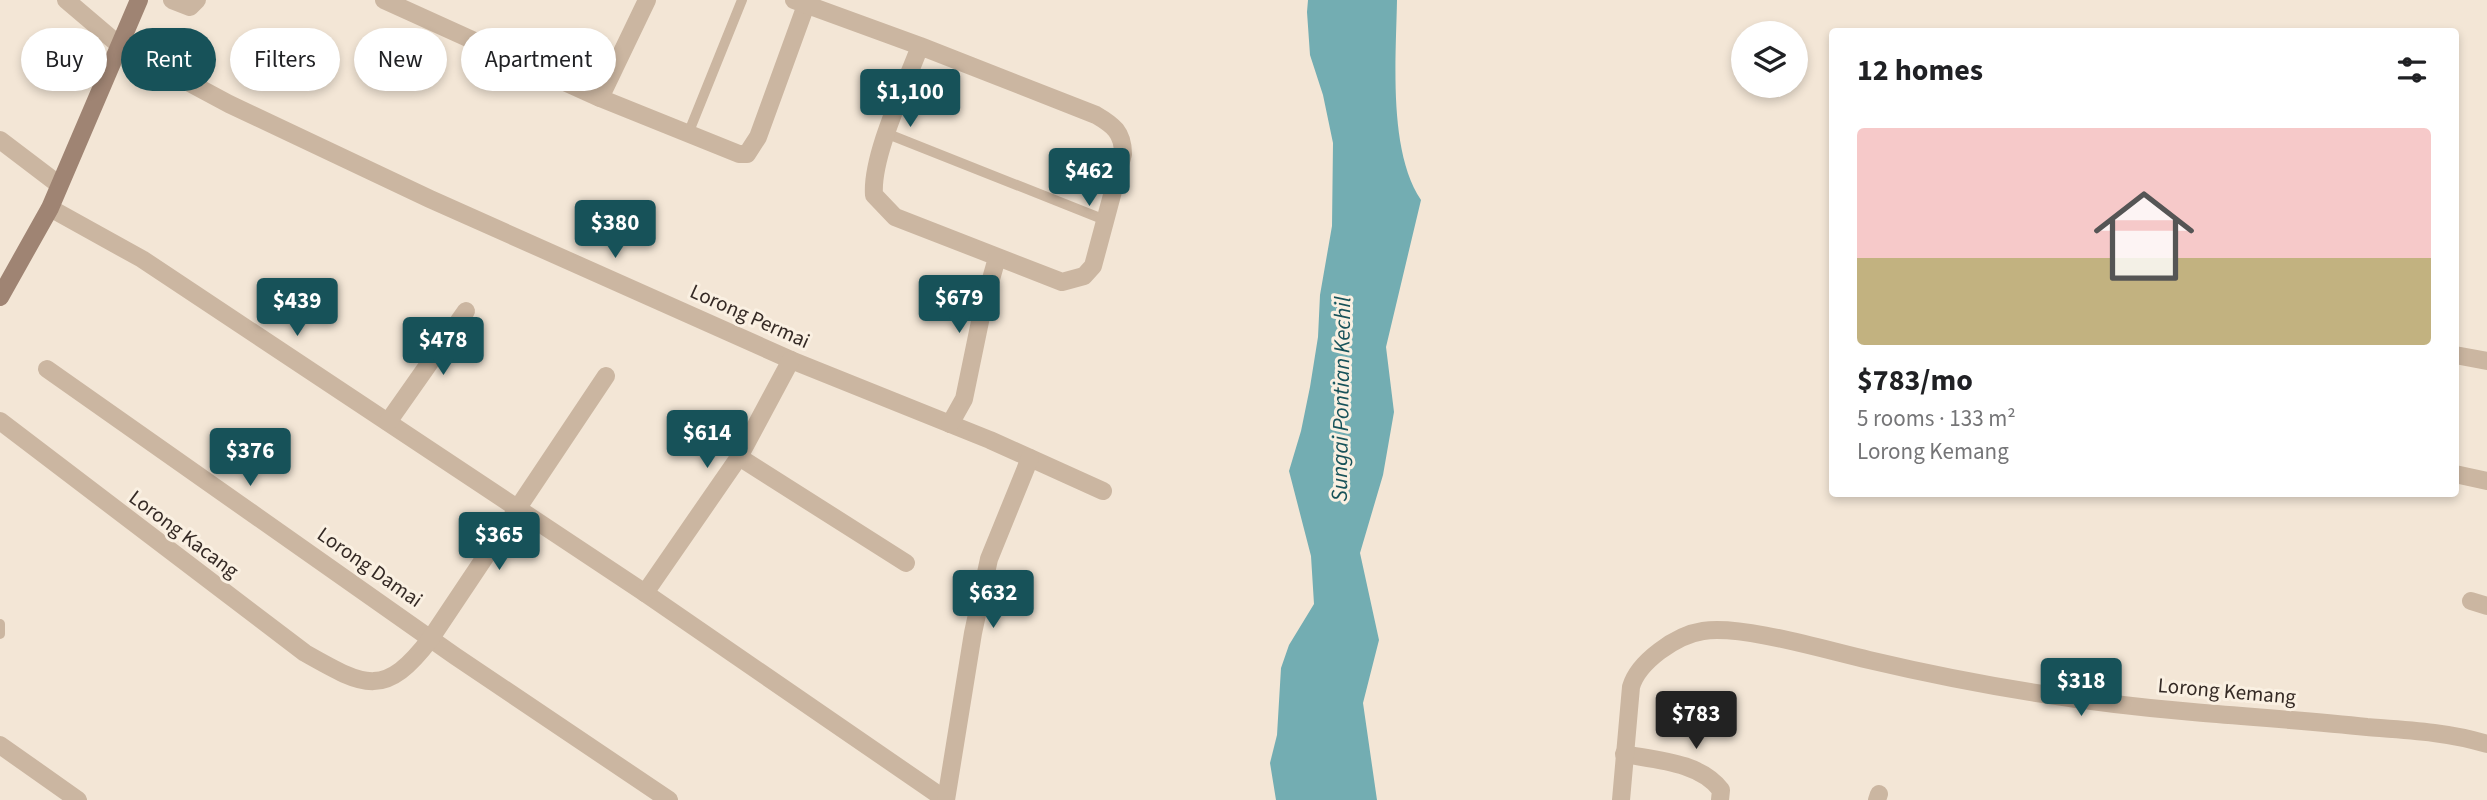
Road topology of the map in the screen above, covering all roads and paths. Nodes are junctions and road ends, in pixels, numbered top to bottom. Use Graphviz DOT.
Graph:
graph roads {
  1 [pos="66,0"];
  2 [pos="139,0"];
  3 [pos="173,0"];
  4 [pos="197,0"];
  5 [pos="384,0"];
  6 [pos="647,0"];
  7 [pos="742,0"];
  8 [pos="800,3"];
  9 [pos="119,45"];
  10 [pos="920,46"];
  11 [pos="600,98"];
  12 [pos="688,134"];
  13 [pos="888,134"];
  14 [pos="0,140"];
  15 [pos="58,184"];
  16 [pos="50,208"];
  17 [pos="1105,220"];
  18 [pos="997,258"];
  19 [pos="0,297"];
  20 [pos="466,311"];
  21 [pos="2459,356"];
  22 [pos="791,360"];
  23 [pos="2487,360"];
  24 [pos="47,369"];
  25 [pos="606,376"];
  26 [pos="0,421"];
  27 [pos="388,422"];
  28 [pos="950,424"];
  29 [pos="738,457"];
  30 [pos="1030,458"];
  31 [pos="2459,475"];
  32 [pos="2487,481"];
  33 [pos="1103,491"];
  34 [pos="519,509"];
  35 [pos="906,563"];
  36 [pos="645,593"];
  37 [pos="0,624"];
  38 [pos="0,634"];
  39 [pos="431,638"];
  40 [pos="2487,744"];
  41 [pos="0,745"];
  42 [pos="1624,754"];
  43 [pos="78,800"];
  44 [pos="668,800"];
  45 [pos="946,800"];
  46 [pos="1621,800"];
  47 [pos="1720,800"];
  1 -- 9 [label="street, Lorong Permai"];
  2 -- 9 [label="main road"];
  3 -- 4 [label="street"];
  5 -- 11 [label="street"];
  6 -- 11 [label="street"];
  7 -- 12 [label="lane"];
  8 -- 10 [label="street"];
  8 -- 12 [label="street"];
  9 -- 15 [label="main road"];
  9 -- 22 [label="street, Lorong Permai"];
  10 -- 13 [label="street"];
  10 -- 17 [label="street"];
  11 -- 12 [label="street"];
  13 -- 17 [label="lane"];
  13 -- 18 [label="street"];
  14 -- 15 [label="street"];
  15 -- 16 [label="main road"];
  16 -- 19 [label="main road"];
  16 -- 27 [label="street"];
  17 -- 18 [label="street"];
  18 -- 28 [label="street"];
  20 -- 27 [label="street"];
  21 -- 23 [label="street"];
  22 -- 28 [label="street, Lorong Permai"];
  22 -- 29 [label="street"];
  24 -- 39 [label="street, Lorong Damai"];
  25 -- 34 [label="street"];
  26 -- 39 [label="street, Lorong Kacang"];
  27 -- 34 [label="street"];
  28 -- 30 [label="street, Lorong Permai"];
  29 -- 35 [label="street"];
  29 -- 36 [label="street"];
  30 -- 33 [label="street, Lorong Permai"];
  30 -- 45 [label="street"];
  31 -- 32 [label="street"];
  34 -- 36 [label="street"];
  34 -- 39 [label="street"];
  36 -- 45 [label="street"];
  37 -- 38 [label="lane"];
  39 -- 44 [label="street, Lorong Damai"];
  40 -- 42 [label="street, Lorong Kemang"];
  41 -- 43 [label="street"];
  42 -- 46 [label="street, Lorong Kemang"];
  42 -- 47 [label="street"];
}
